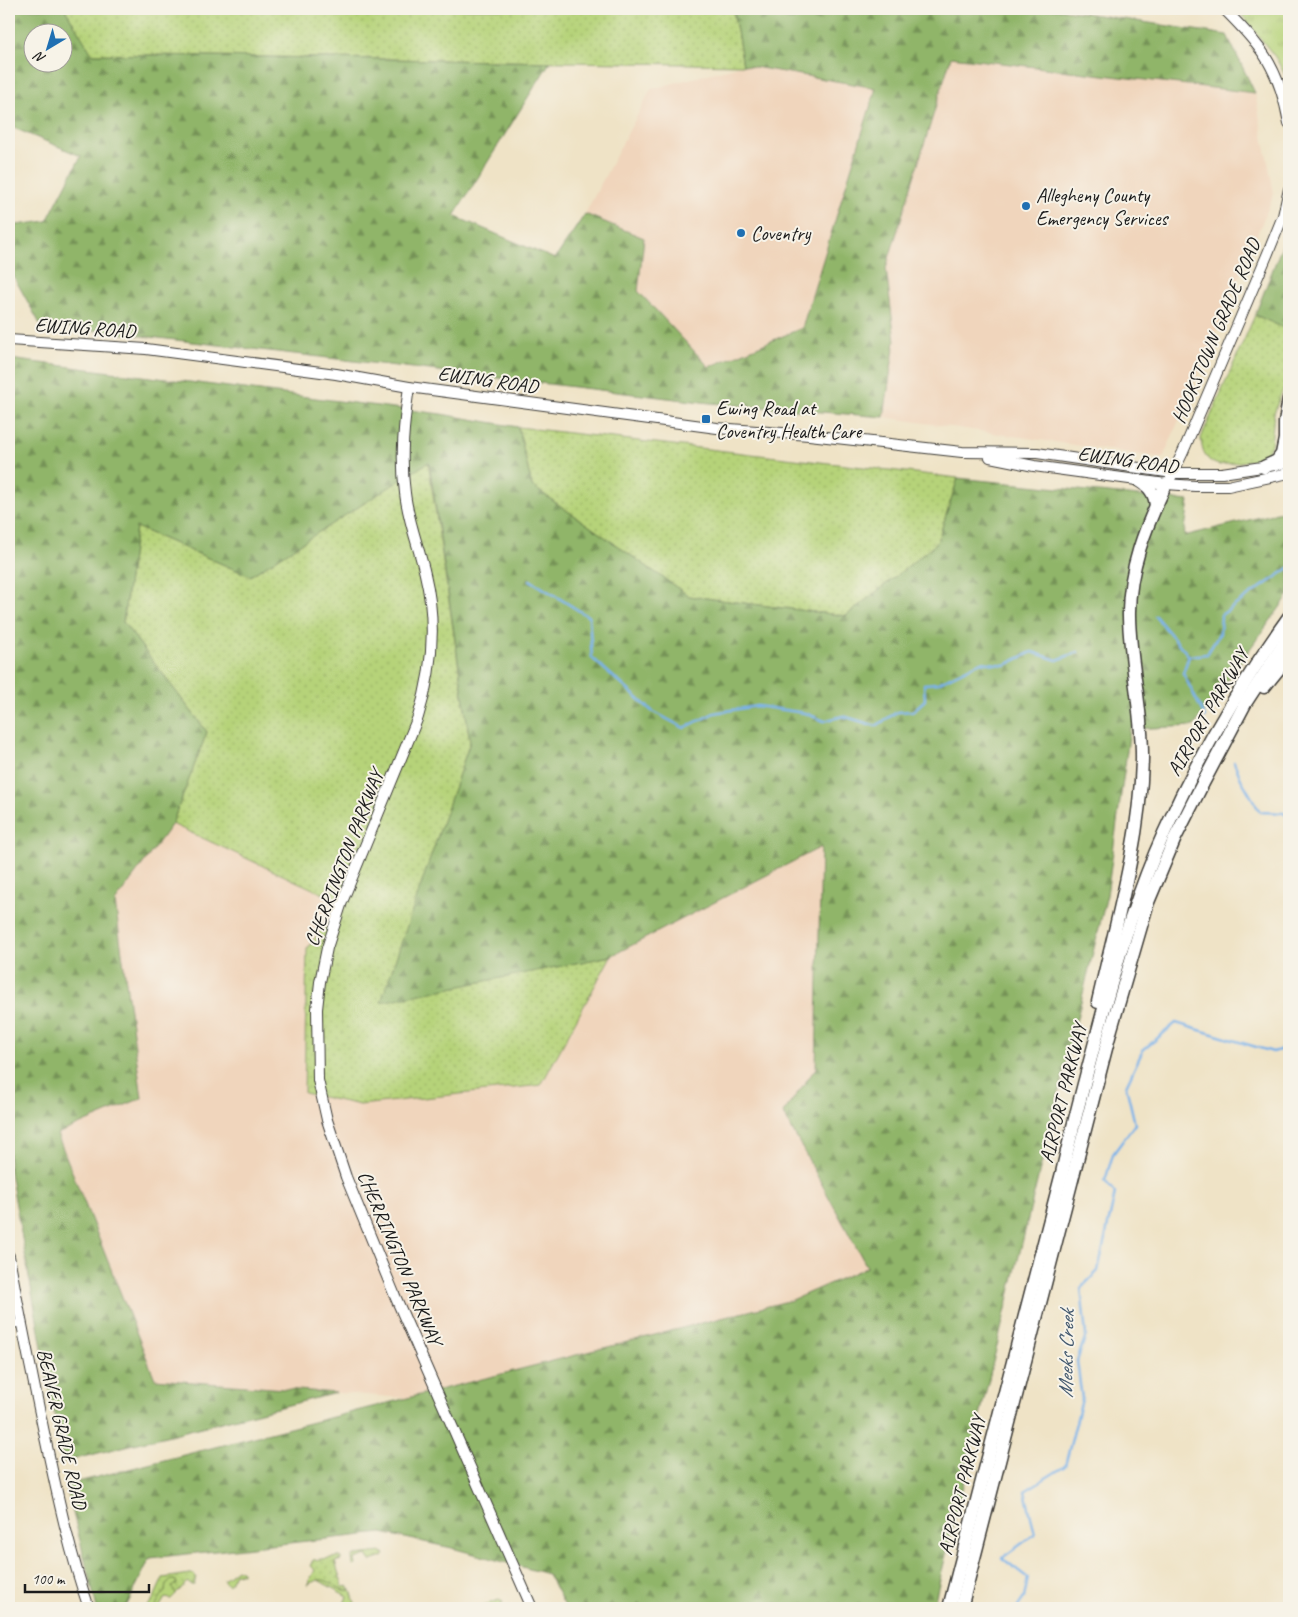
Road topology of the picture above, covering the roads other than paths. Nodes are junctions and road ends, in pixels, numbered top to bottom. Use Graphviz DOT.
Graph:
graph roads {
  1 [pos="1224,9"];
  2 [pos="1289,123"];
  3 [pos="1289,189"];
  4 [pos="9,340"];
  5 [pos="409,387"];
  6 [pos="1289,399"];
  7 [pos="1287,443"];
  8 [pos="962,452"];
  9 [pos="1289,463"];
  10 [pos="1264,467"];
  11 [pos="1289,473"];
  12 [pos="1170,478"];
  13 [pos="1138,480"];
  14 [pos="1156,506"];
  15 [pos="1289,618"];
  16 [pos="1289,636"];
  17 [pos="1289,656"];
  18 [pos="1220,751"];
  19 [pos="1076,1111"];
  20 [pos="9,1256"];
  21 [pos="20,1323"];
  22 [pos="9,1325"];
  23 [pos="88,1608"];
  24 [pos="532,1608"];
  25 [pos="949,1608"];
  26 [pos="961,1608"];
  1 -- 2 [label="street"];
  3 -- 12 [label="street, HOOKSTOWN GRADE ROAD"];
  4 -- 5 [label="street, EWING ROAD"];
  5 -- 8 [label="street, EWING ROAD"];
  5 -- 24 [label="street, CHERRINGTON PARKWAY"];
  6 -- 7 [label="highway"];
  7 -- 10 [label="highway"];
  8 -- 12 [label="street, EWING ROAD"];
  8 -- 13 [label="street, EWING ROAD"];
  9 -- 10 [label="street, EWING ROAD"];
  10 -- 12 [label="street, EWING ROAD"];
  11 -- 12 [label="street, EWING ROAD"];
  12 -- 13 [label="street, EWING ROAD"];
  12 -- 14 [label="highway"];
  13 -- 14 [label="highway"];
  14 -- 19 [label="highway"];
  15 -- 19 [label="highway, AIRPORT PARKWAY"];
  16 -- 18 [label="highway, AIRPORT PARKWAY"];
  17 -- 18 [label="highway"];
  18 -- 26 [label="highway, AIRPORT PARKWAY"];
  19 -- 25 [label="highway, AIRPORT PARKWAY"];
  20 -- 21 [label="street, BEAVER GRADE ROAD"];
  21 -- 22 [label="street"];
  21 -- 23 [label="street, BEAVER GRADE ROAD"];
}
